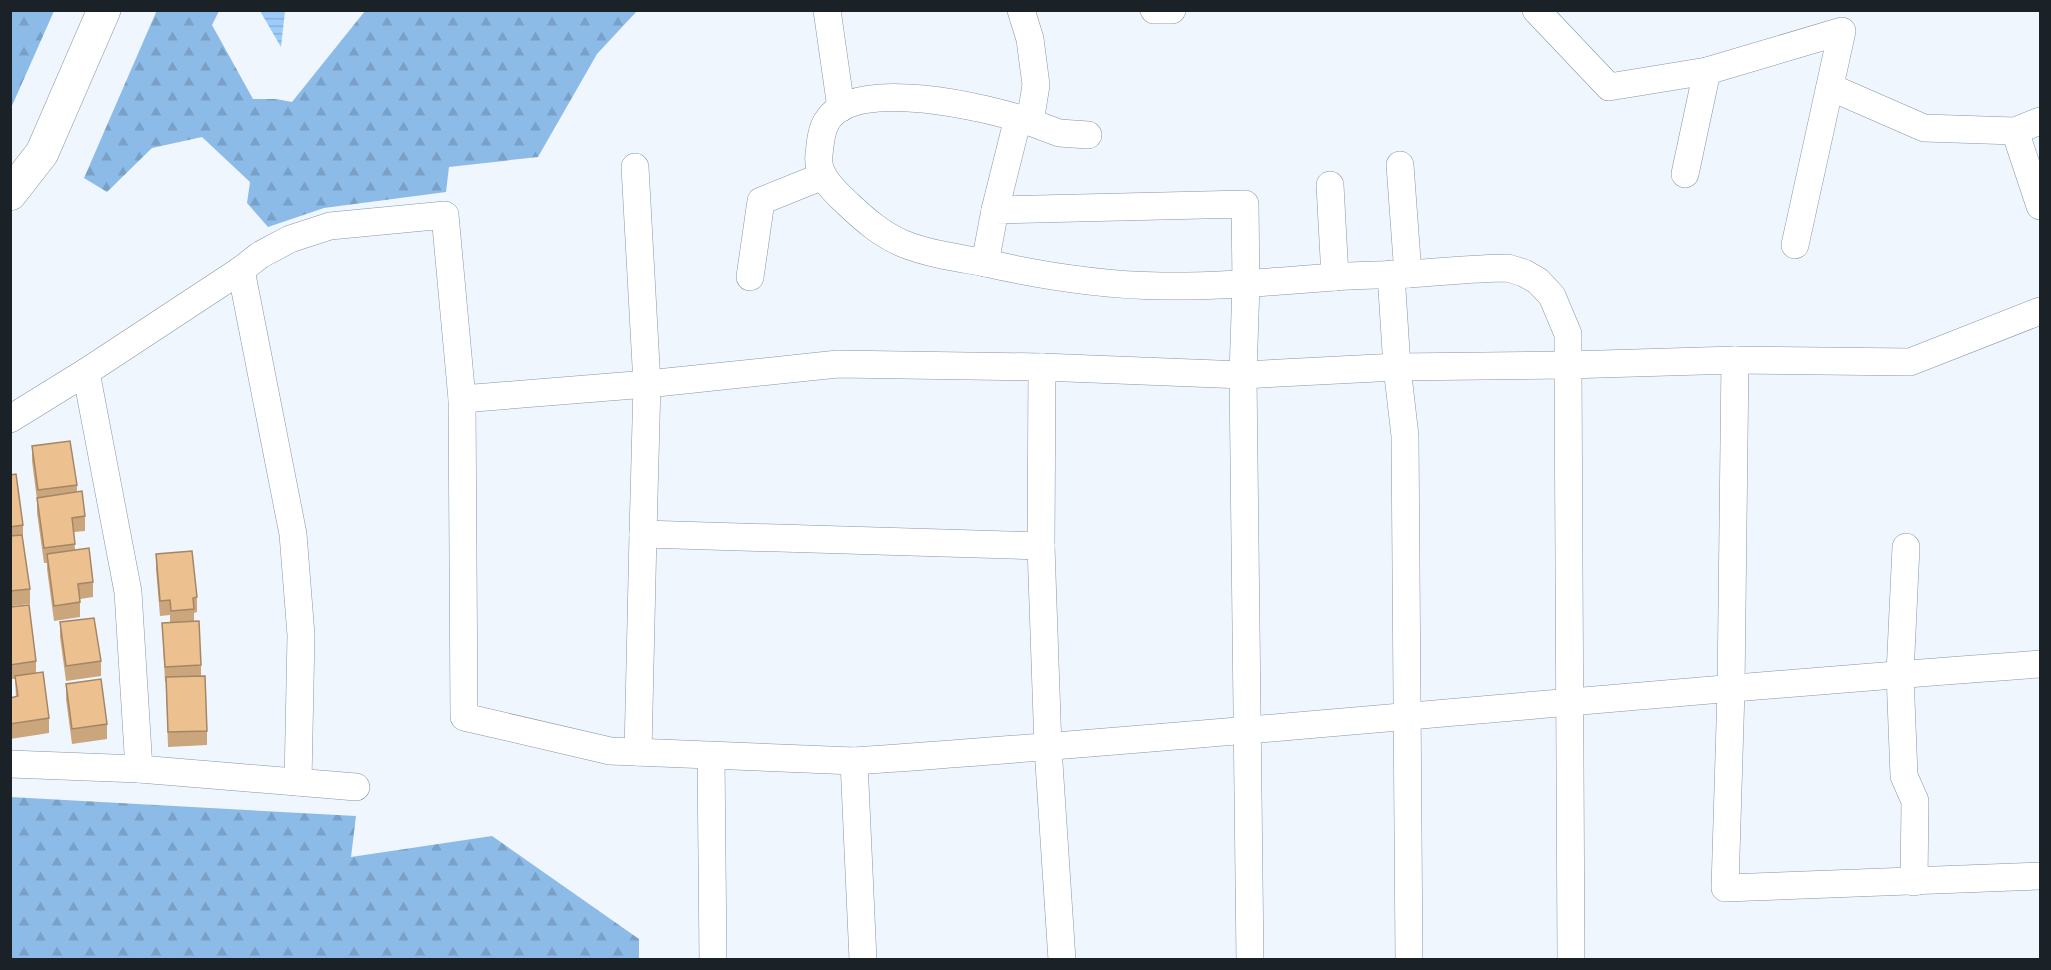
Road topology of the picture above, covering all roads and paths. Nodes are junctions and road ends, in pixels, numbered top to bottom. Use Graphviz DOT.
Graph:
graph roads {
  1 [pos="104,10"];
  2 [pos="827,10"];
  3 [pos="1021,10"];
  4 [pos="1154,10"];
  5 [pos="1172,10"];
  6 [pos="1536,10"];
  7 [pos="1845,21"];
  8 [pos="1707,71"];
  9 [pos="1830,87"];
  10 [pos="841,108"];
  11 [pos="1024,120"];
  12 [pos="2040,121"];
  13 [pos="2015,131"];
  14 [pos="1088,135"];
  15 [pos="1400,165"];
  16 [pos="635,167"];
  17 [pos="1686,174"];
  18 [pos="824,176"];
  19 [pos="1330,185"];
  20 [pos="10,194"];
  21 [pos="2040,206"];
  22 [pos="995,210"];
  23 [pos="1795,246"];
  24 [pos="985,263"];
  25 [pos="242,270"];
  26 [pos="1400,274"];
  27 [pos="750,277"];
  28 [pos="1335,277"];
  29 [pos="1246,284"];
  30 [pos="2040,311"];
  31 [pos="1735,360"];
  32 [pos="1568,365"];
  33 [pos="1042,367"];
  34 [pos="1397,367"];
  35 [pos="86,372"];
  36 [pos="1243,375"];
  37 [pos="647,384"];
  38 [pos="462,399"];
  39 [pos="10,419"];
  40 [pos="643,534"];
  41 [pos="1041,546"];
  42 [pos="1906,547"];
  43 [pos="2040,664"];
  44 [pos="1900,674"];
  45 [pos="1731,690"];
  46 [pos="1569,703"];
  47 [pos="1408,716"];
  48 [pos="1248,731"];
  49 [pos="1048,748"];
  50 [pos="638,752"];
  51 [pos="711,756"];
  52 [pos="854,761"];
  53 [pos="10,764"];
  54 [pos="139,770"];
  55 [pos="298,782"];
  56 [pos="356,787"];
  57 [pos="2040,876"];
  58 [pos="1914,882"];
  59 [pos="713,960"];
  60 [pos="863,960"];
  61 [pos="1062,960"];
  62 [pos="1250,960"];
  63 [pos="1409,960"];
  64 [pos="1571,960"];
  1 -- 20 [label="street"];
  2 -- 10 [label="street"];
  3 -- 11 [label="street"];
  4 -- 5 [label="street"];
  6 -- 8 [label="street"];
  7 -- 8 [label="street"];
  7 -- 9 [label="street"];
  8 -- 17 [label="street"];
  9 -- 13 [label="street"];
  9 -- 23 [label="street"];
  10 -- 11 [label="street"];
  10 -- 18 [label="street"];
  11 -- 14 [label="street"];
  11 -- 22 [label="street"];
  12 -- 13 [label="street"];
  13 -- 21 [label="street"];
  15 -- 26 [label="street"];
  16 -- 37 [label="street"];
  18 -- 24 [label="street"];
  18 -- 27 [label="street"];
  19 -- 28 [label="street"];
  22 -- 24 [label="street"];
  22 -- 29 [label="street"];
  24 -- 29 [label="street"];
  25 -- 35 [label="street"];
  25 -- 38 [label="street"];
  25 -- 55 [label="street"];
  26 -- 28 [label="street"];
  26 -- 32 [label="street"];
  26 -- 34 [label="street"];
  28 -- 29 [label="street"];
  29 -- 36 [label="street"];
  30 -- 31 [label="street"];
  31 -- 32 [label="street"];
  31 -- 45 [label="street"];
  32 -- 34 [label="street"];
  32 -- 46 [label="street"];
  33 -- 36 [label="street"];
  33 -- 37 [label="street"];
  33 -- 41 [label="street"];
  34 -- 36 [label="street"];
  34 -- 47 [label="street"];
  35 -- 39 [label="street"];
  35 -- 54 [label="street"];
  36 -- 48 [label="street"];
  37 -- 38 [label="street"];
  37 -- 40 [label="street"];
  38 -- 50 [label="street"];
  40 -- 41 [label="street"];
  40 -- 50 [label="street"];
  41 -- 49 [label="street"];
  42 -- 44 [label="street"];
  43 -- 44 [label="street"];
  44 -- 45 [label="street"];
  44 -- 58 [label="street"];
  45 -- 46 [label="street"];
  45 -- 58 [label="street"];
  46 -- 47 [label="street"];
  46 -- 64 [label="street"];
  47 -- 48 [label="street"];
  47 -- 63 [label="street"];
  48 -- 49 [label="street"];
  48 -- 62 [label="street"];
  49 -- 52 [label="street"];
  49 -- 61 [label="street"];
  50 -- 51 [label="street"];
  51 -- 52 [label="street"];
  51 -- 59 [label="street"];
  52 -- 60 [label="street"];
  53 -- 54 [label="street"];
  54 -- 55 [label="street"];
  55 -- 56 [label="street"];
  57 -- 58 [label="street"];
}
